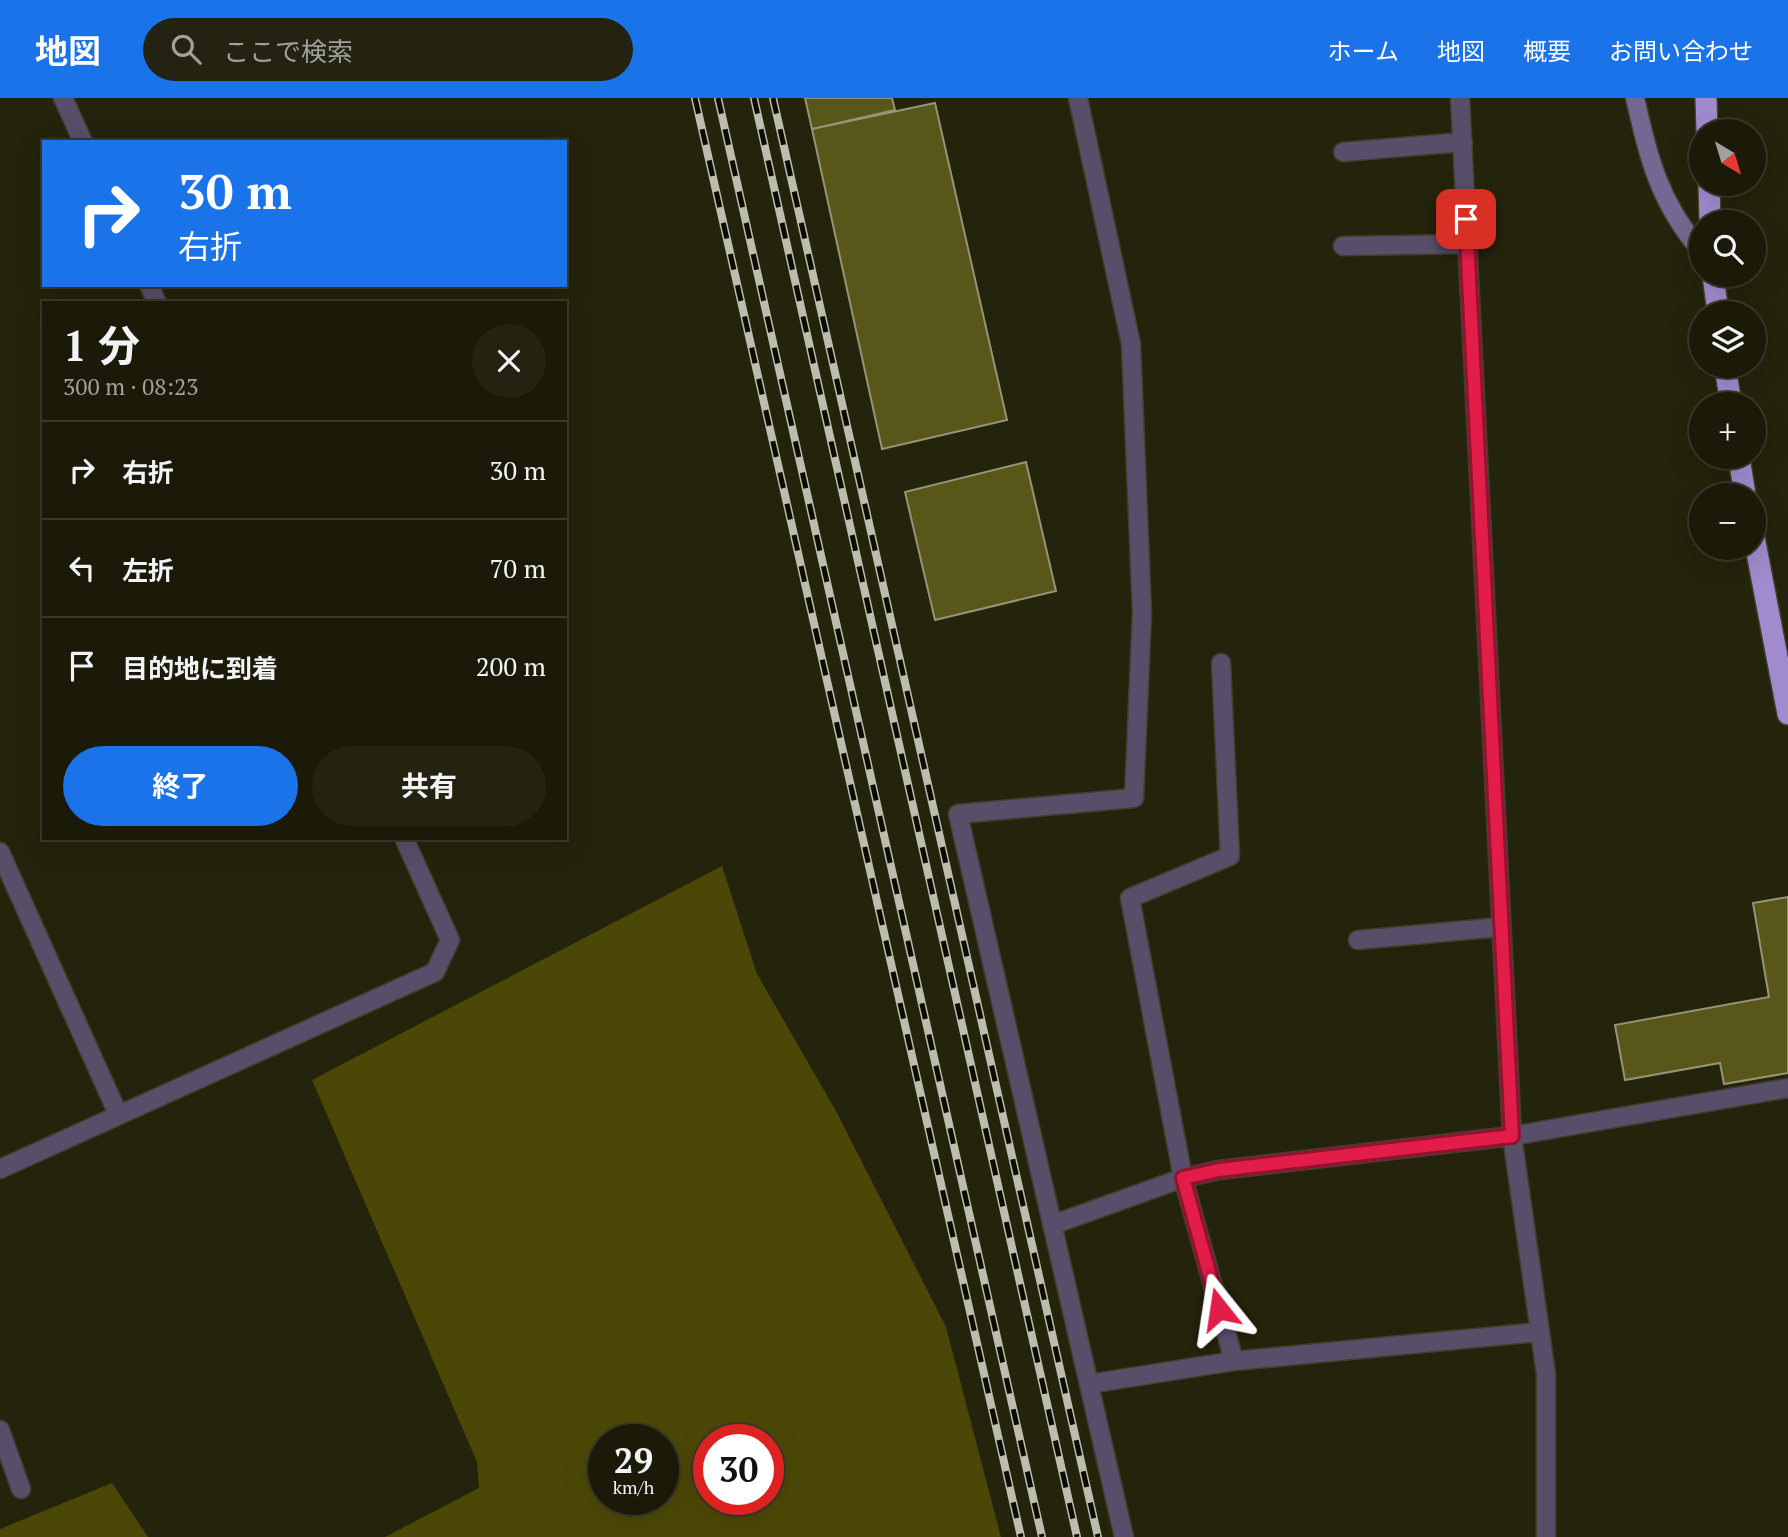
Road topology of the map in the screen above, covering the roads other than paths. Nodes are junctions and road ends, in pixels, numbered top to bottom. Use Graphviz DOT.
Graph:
graph roads {
  1 [pos="63,98"];
  2 [pos="1078,98"];
  3 [pos="1460,98"];
  4 [pos="1635,98"];
  5 [pos="1706,98"];
  6 [pos="1707,119"];
  7 [pos="82,140"];
  8 [pos="1462,142"];
  9 [pos="1343,152"];
  10 [pos="1689,237"];
  11 [pos="1468,244"];
  12 [pos="1343,246"];
  13 [pos="1758,560"];
  14 [pos="1221,663"];
  15 [pos="1788,713"];
  16 [pos="405,840"];
  17 [pos="0,852"];
  18 [pos="1501,927"];
  19 [pos="1358,940"];
  20 [pos="1788,1088"];
  21 [pos="118,1114"];
  22 [pos="1512,1136"];
  23 [pos="0,1169"];
  24 [pos="1183,1178"];
  25 [pos="1052,1225"];
  26 [pos="1540,1332"];
  27 [pos="1234,1362"];
  28 [pos="1089,1384"];
  29 [pos="0,1430"];
  30 [pos="21,1489"];
  31 [pos="1124,1537"];
  32 [pos="1546,1537"];
  1 -- 7 [label="street"];
  2 -- 25 [label="street"];
  3 -- 8 [label="street"];
  4 -- 10 [label="main road"];
  5 -- 6 [label="highway"];
  8 -- 9 [label="street"];
  8 -- 11 [label="street"];
  11 -- 12 [label="street"];
  11 -- 18 [label="street"];
  13 -- 15 [label="highway"];
  14 -- 24 [label="street"];
  16 -- 21 [label="street"];
  17 -- 21 [label="street"];
  18 -- 19 [label="street"];
  18 -- 22 [label="street"];
  20 -- 22 [label="street"];
  21 -- 23 [label="street"];
  22 -- 24 [label="street"];
  22 -- 26 [label="street"];
  24 -- 25 [label="street"];
  24 -- 27 [label="street"];
  25 -- 28 [label="street"];
  26 -- 27 [label="street"];
  26 -- 32 [label="street"];
  27 -- 28 [label="street"];
  28 -- 31 [label="street"];
  29 -- 30 [label="street"];
}
